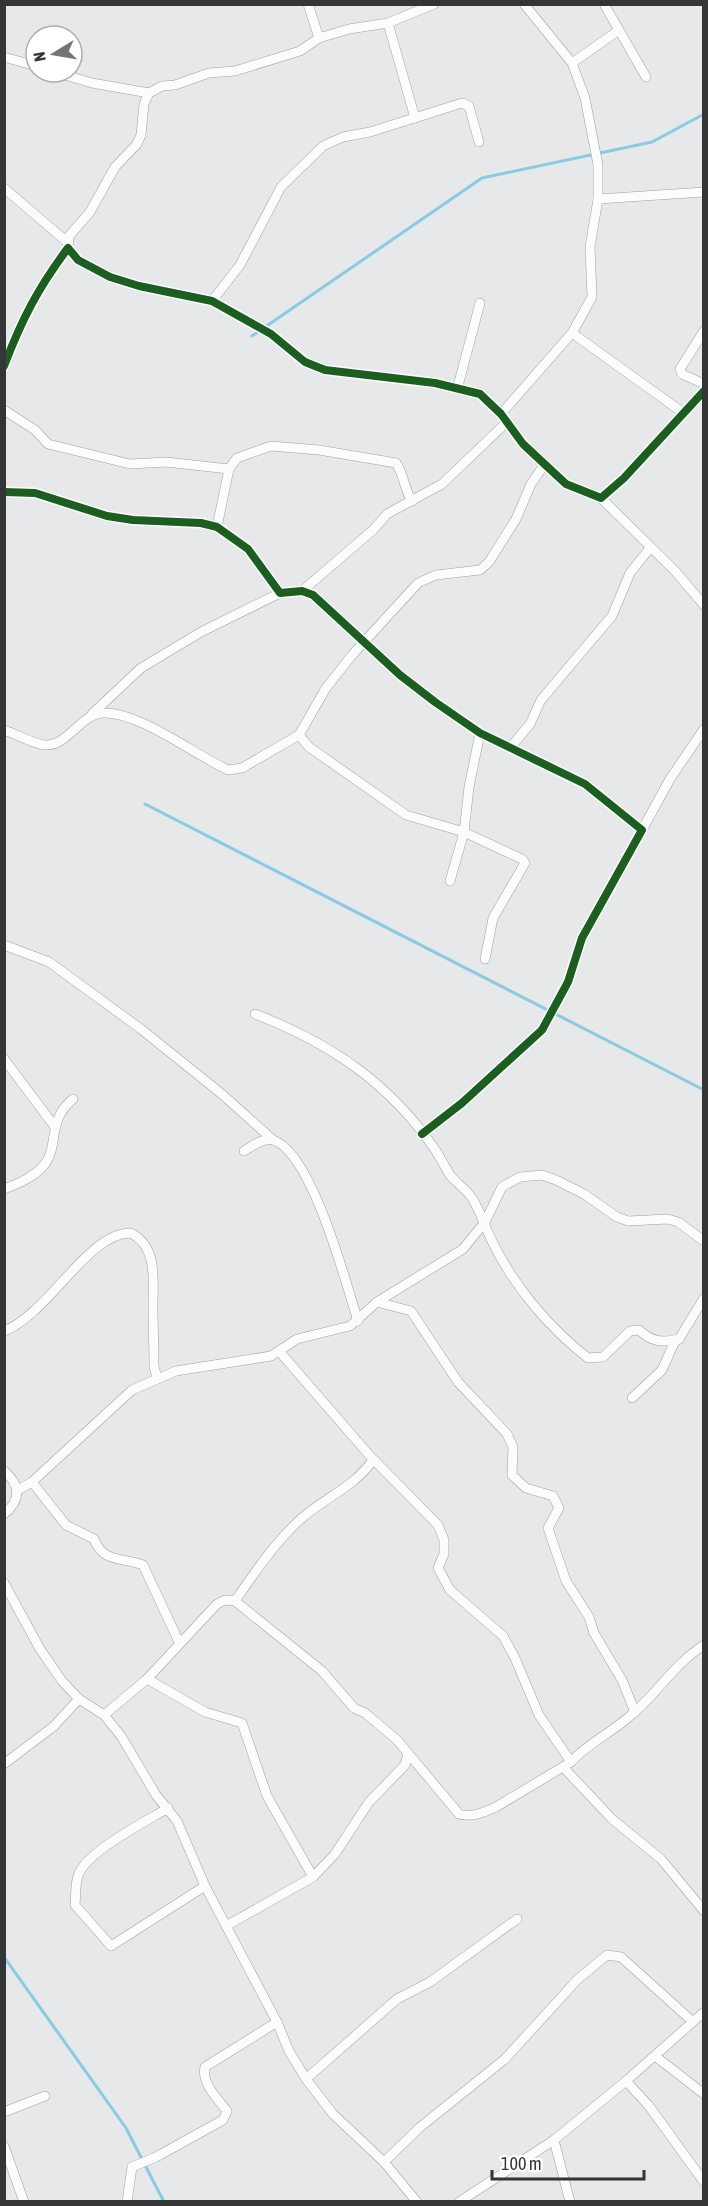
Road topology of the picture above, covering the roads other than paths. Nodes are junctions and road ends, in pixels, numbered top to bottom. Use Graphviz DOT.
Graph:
graph roads {
  1 [pos="308,4"];
  2 [pos="434,4"];
  3 [pos="524,4"];
  4 [pos="604,4"];
  5 [pos="388,24"];
  6 [pos="619,30"];
  7 [pos="319,38"];
  8 [pos="4,57"];
  9 [pos="24,63"];
  10 [pos="572,63"];
  11 [pos="646,77"];
  12 [pos="84,81"];
  13 [pos="150,93"];
  14 [pos="415,118"];
  15 [pos="479,142"];
  16 [pos="4,188"];
  17 [pos="704,192"];
  18 [pos="598,199"];
  19 [pos="68,245"];
  20 [pos="213,301"];
  21 [pos="480,303"];
  22 [pos="704,331"];
  23 [pos="572,333"];
  24 [pos="4,366"];
  25 [pos="704,384"];
  26 [pos="458,386"];
  27 [pos="704,391"];
  28 [pos="4,410"];
  29 [pos="682,412"];
  30 [pos="504,418"];
  31 [pos="544,465"];
  32 [pos="230,469"];
  33 [pos="4,492"];
  34 [pos="601,498"];
  35 [pos="412,501"];
  36 [pos="217,527"];
  37 [pos="650,548"];
  38 [pos="302,591"];
  39 [pos="280,592"];
  40 [pos="704,605"];
  41 [pos="365,642"];
  42 [pos="92,715"];
  43 [pos="704,729"];
  44 [pos="4,730"];
  45 [pos="480,734"];
  46 [pos="298,735"];
  47 [pos="510,748"];
  48 [pos="642,830"];
  49 [pos="464,832"];
  50 [pos="450,881"];
  51 [pos="4,945"];
  52 [pos="485,959"];
  53 [pos="255,1014"];
  54 [pos="4,1059"];
  55 [pos="73,1099"];
  56 [pos="55,1127"];
  57 [pos="422,1134"];
  58 [pos="273,1140"];
  59 [pos="244,1151"];
  60 [pos="4,1190"];
  61 [pos="485,1222"];
  62 [pos="704,1241"];
  63 [pos="704,1298"];
  64 [pos="377,1302"];
  65 [pos="358,1321"];
  66 [pos="4,1331"];
  67 [pos="679,1339"];
  68 [pos="279,1351"];
  69 [pos="157,1379"];
  70 [pos="632,1398"];
  71 [pos="373,1460"];
  72 [pos="4,1471"];
  73 [pos="32,1482"];
  74 [pos="18,1490"];
  75 [pos="4,1514"];
  76 [pos="4,1583"];
  77 [pos="235,1601"];
  78 [pos="179,1642"];
  79 [pos="704,1645"];
  80 [pos="147,1679"];
  81 [pos="79,1699"];
  82 [pos="635,1712"];
  83 [pos="104,1715"];
  84 [pos="408,1753"];
  85 [pos="4,1764"];
  86 [pos="567,1764"];
  87 [pos="168,1808"];
  88 [pos="314,1877"];
  89 [pos="205,1886"];
  90 [pos="704,1911"];
  91 [pos="517,1919"];
  92 [pos="226,1926"];
  93 [pos="704,2012"];
  94 [pos="692,2021"];
  95 [pos="278,2022"];
  96 [pos="655,2056"];
  97 [pos="306,2079"];
  98 [pos="626,2081"];
  99 [pos="704,2094"];
  100 [pos="45,2096"];
  101 [pos="4,2112"];
  102 [pos="554,2140"];
  103 [pos="4,2146"];
  104 [pos="384,2162"];
  105 [pos="704,2182"];
  106 [pos="24,2202"];
  107 [pos="127,2202"];
  108 [pos="417,2202"];
  109 [pos="459,2202"];
  110 [pos="570,2202"];
  1 -- 7 [label="street"];
  2 -- 5 [label="street"];
  3 -- 10 [label="street"];
  4 -- 6 [label="street"];
  5 -- 7 [label="street"];
  5 -- 14 [label="street"];
  6 -- 10 [label="street"];
  6 -- 11 [label="street"];
  7 -- 13 [label="street"];
  8 -- 9 [label="street"];
  10 -- 18 [label="street"];
  12 -- 13 [label="street"];
  13 -- 19 [label="street"];
  14 -- 15 [label="street"];
  14 -- 20 [label="street"];
  16 -- 19 [label="street"];
  17 -- 18 [label="street"];
  18 -- 23 [label="street"];
  19 -- 20 [label="street"];
  19 -- 24 [label="street"];
  20 -- 26 [label="street"];
  21 -- 26 [label="street"];
  22 -- 25 [label="street"];
  23 -- 29 [label="street"];
  23 -- 30 [label="street"];
  26 -- 30 [label="street"];
  27 -- 29 [label="street"];
  28 -- 32 [label="street"];
  29 -- 34 [label="street"];
  30 -- 31 [label="street"];
  30 -- 35 [label="street"];
  31 -- 34 [label="street"];
  31 -- 41 [label="street"];
  32 -- 35 [label="street"];
  32 -- 36 [label="street"];
  33 -- 36 [label="street"];
  34 -- 37 [label="street"];
  35 -- 38 [label="street"];
  36 -- 39 [label="street"];
  37 -- 40 [label="street"];
  37 -- 47 [label="street"];
  38 -- 39 [label="street"];
  38 -- 41 [label="street"];
  39 -- 42 [label="street"];
  41 -- 45 [label="street"];
  41 -- 46 [label="street"];
  42 -- 44 [label="street"];
  42 -- 46 [label="street"];
  43 -- 48 [label="street"];
  45 -- 47 [label="street"];
  45 -- 49 [label="street"];
  46 -- 49 [label="street"];
  47 -- 48 [label="street"];
  48 -- 57 [label="street"];
  49 -- 50 [label="street"];
  49 -- 52 [label="street"];
  51 -- 58 [label="street"];
  53 -- 57 [label="street"];
  54 -- 56 [label="street"];
  55 -- 56 [label="street"];
  56 -- 60 [label="street"];
  57 -- 61 [label="street"];
  58 -- 59 [label="street"];
  58 -- 65 [label="street"];
  61 -- 62 [label="street"];
  61 -- 64 [label="street"];
  61 -- 67 [label="street"];
  63 -- 67 [label="street"];
  64 -- 65 [label="street"];
  64 -- 82 [label="street"];
  65 -- 68 [label="street"];
  66 -- 69 [label="street"];
  67 -- 70 [label="street"];
  68 -- 69 [label="street"];
  68 -- 71 [label="street"];
  69 -- 73 [label="street"];
  71 -- 77 [label="street"];
  71 -- 86 [label="street"];
  72 -- 74 [label="street"];
  73 -- 74 [label="street"];
  73 -- 78 [label="street"];
  74 -- 75 [label="street"];
  76 -- 81 [label="street"];
  77 -- 78 [label="street"];
  77 -- 84 [label="street"];
  78 -- 80 [label="street"];
  79 -- 82 [label="street"];
  80 -- 83 [label="street"];
  80 -- 88 [label="street"];
  81 -- 83 [label="street"];
  81 -- 85 [label="street"];
  82 -- 86 [label="street"];
  83 -- 87 [label="street"];
  84 -- 86 [label="street"];
  84 -- 88 [label="street"];
  86 -- 90 [label="street"];
  87 -- 89 [label="street"];
  87 -- 89 [label="street"];
  88 -- 92 [label="street"];
  89 -- 92 [label="street"];
  91 -- 97 [label="street"];
  92 -- 95 [label="street"];
  93 -- 94 [label="street"];
  94 -- 96 [label="street"];
  94 -- 104 [label="street"];
  95 -- 97 [label="street"];
  95 -- 107 [label="street"];
  96 -- 98 [label="street"];
  96 -- 99 [label="street"];
  97 -- 104 [label="street"];
  98 -- 102 [label="street"];
  98 -- 105 [label="street"];
  100 -- 101 [label="street"];
  102 -- 109 [label="street"];
  102 -- 110 [label="street"];
  103 -- 106 [label="street"];
  104 -- 108 [label="street"];
}
